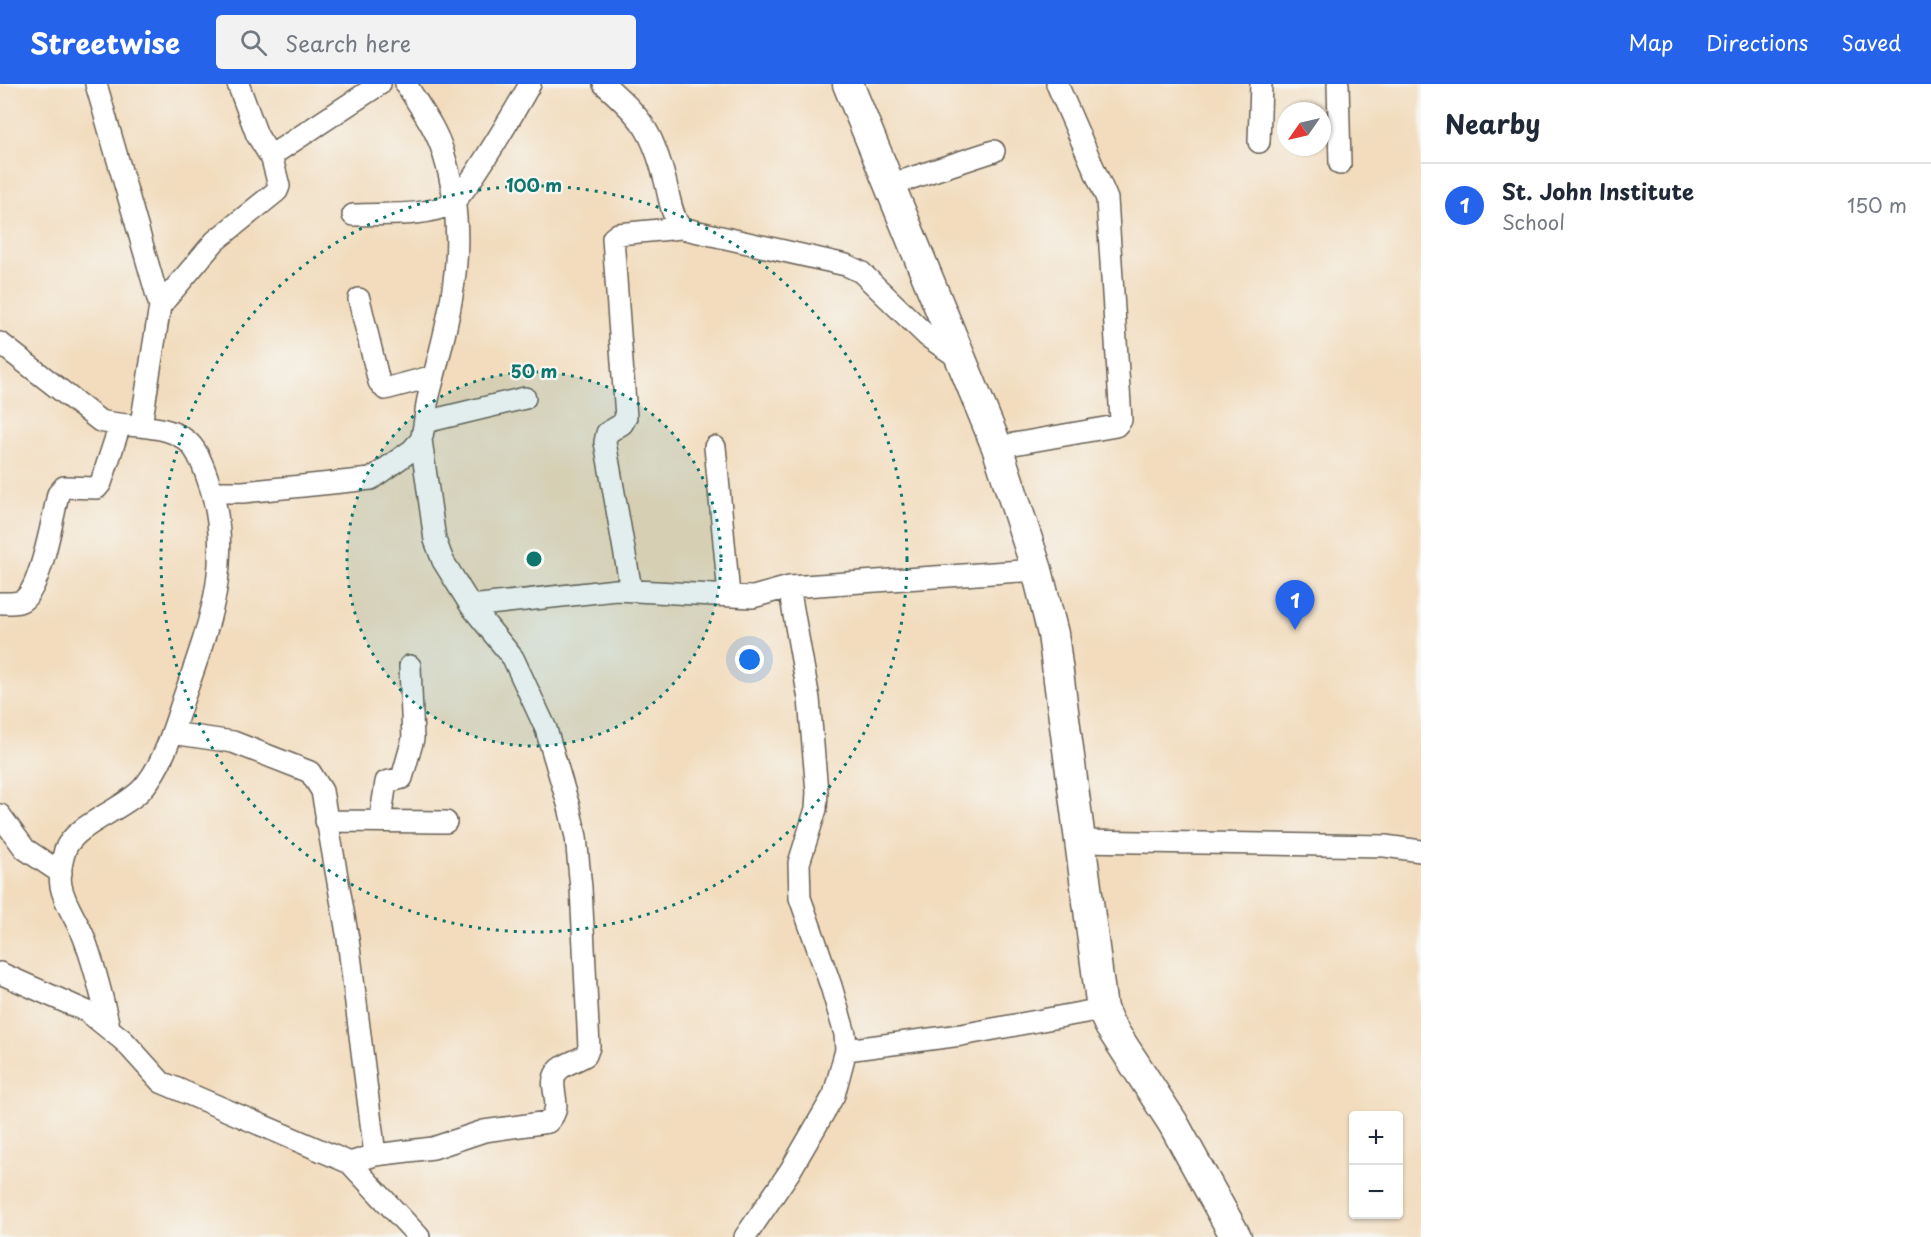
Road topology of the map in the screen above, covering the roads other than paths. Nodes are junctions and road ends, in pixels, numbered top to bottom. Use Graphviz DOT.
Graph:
graph roads {
  1 [pos="96,84"];
  2 [pos="238,84"];
  3 [pos="380,84"];
  4 [pos="406,84"];
  5 [pos="530,84"];
  6 [pos="604,84"];
  7 [pos="848,84"];
  8 [pos="1057,84"];
  9 [pos="1261,84"];
  10 [pos="1338,84"];
  11 [pos="1259,142"];
  12 [pos="994,151"];
  13 [pos="272,159"];
  14 [pos="1340,164"];
  15 [pos="890,185"];
  16 [pos="454,202"];
  17 [pos="353,215"];
  18 [pos="681,228"];
  19 [pos="359,299"];
  20 [pos="160,306"];
  21 [pos="0,343"];
  22 [pos="962,360"];
  23 [pos="434,376"];
  24 [pos="525,398"];
  25 [pos="120,425"];
  26 [pos="141,426"];
  27 [pos="423,431"];
  28 [pos="715,447"];
  29 [pos="997,447"];
  30 [pos="213,492"];
  31 [pos="1037,570"];
  32 [pos="789,587"];
  33 [pos="631,589"];
  34 [pos="729,596"];
  35 [pos="0,603"];
  36 [pos="471,606"];
  37 [pos="410,666"];
  38 [pos="172,733"];
  39 [pos="0,815"];
  40 [pos="326,821"];
  41 [pos="380,821"];
  42 [pos="446,822"];
  43 [pos="1079,840"];
  44 [pos="1421,851"];
  45 [pos="61,873"];
  46 [pos="0,973"];
  47 [pos="1102,1009"];
  48 [pos="109,1027"];
  49 [pos="846,1050"];
  50 [pos="375,1155"];
  51 [pos="350,1163"];
  52 [pos="419,1237"];
  53 [pos="744,1237"];
  54 [pos="1236,1237"];
  1 -- 20 [label="street"];
  2 -- 13 [label="street"];
  3 -- 13 [label="street"];
  4 -- 16 [label="street"];
  5 -- 16 [label="street"];
  6 -- 18 [label="street"];
  7 -- 15 [label="street"];
  8 -- 29 [label="street"];
  9 -- 11 [label="street"];
  10 -- 14 [label="street"];
  12 -- 15 [label="street"];
  13 -- 20 [label="street"];
  15 -- 22 [label="street"];
  16 -- 17 [label="street"];
  16 -- 23 [label="street"];
  18 -- 22 [label="street"];
  18 -- 33 [label="street"];
  19 -- 23 [label="street"];
  20 -- 26 [label="street"];
  21 -- 25 [label="street"];
  22 -- 29 [label="street"];
  23 -- 27 [label="street"];
  24 -- 27 [label="street"];
  25 -- 26 [label="street"];
  25 -- 35 [label="street"];
  26 -- 30 [label="street"];
  27 -- 30 [label="street"];
  27 -- 36 [label="street"];
  28 -- 34 [label="street"];
  29 -- 31 [label="street"];
  30 -- 38 [label="street"];
  31 -- 32 [label="street"];
  31 -- 43 [label="street"];
  32 -- 34 [label="street"];
  32 -- 49 [label="street"];
  33 -- 34 [label="street"];
  33 -- 36 [label="street"];
  36 -- 50 [label="street"];
  37 -- 41 [label="street"];
  38 -- 40 [label="street"];
  38 -- 45 [label="street"];
  39 -- 45 [label="street"];
  40 -- 41 [label="street"];
  40 -- 50 [label="street"];
  41 -- 42 [label="street"];
  43 -- 44 [label="street"];
  43 -- 47 [label="street"];
  45 -- 48 [label="street"];
  46 -- 48 [label="street"];
  47 -- 49 [label="street"];
  47 -- 54 [label="street"];
  48 -- 51 [label="street"];
  49 -- 53 [label="street"];
  50 -- 51 [label="street"];
  51 -- 52 [label="street"];
}
